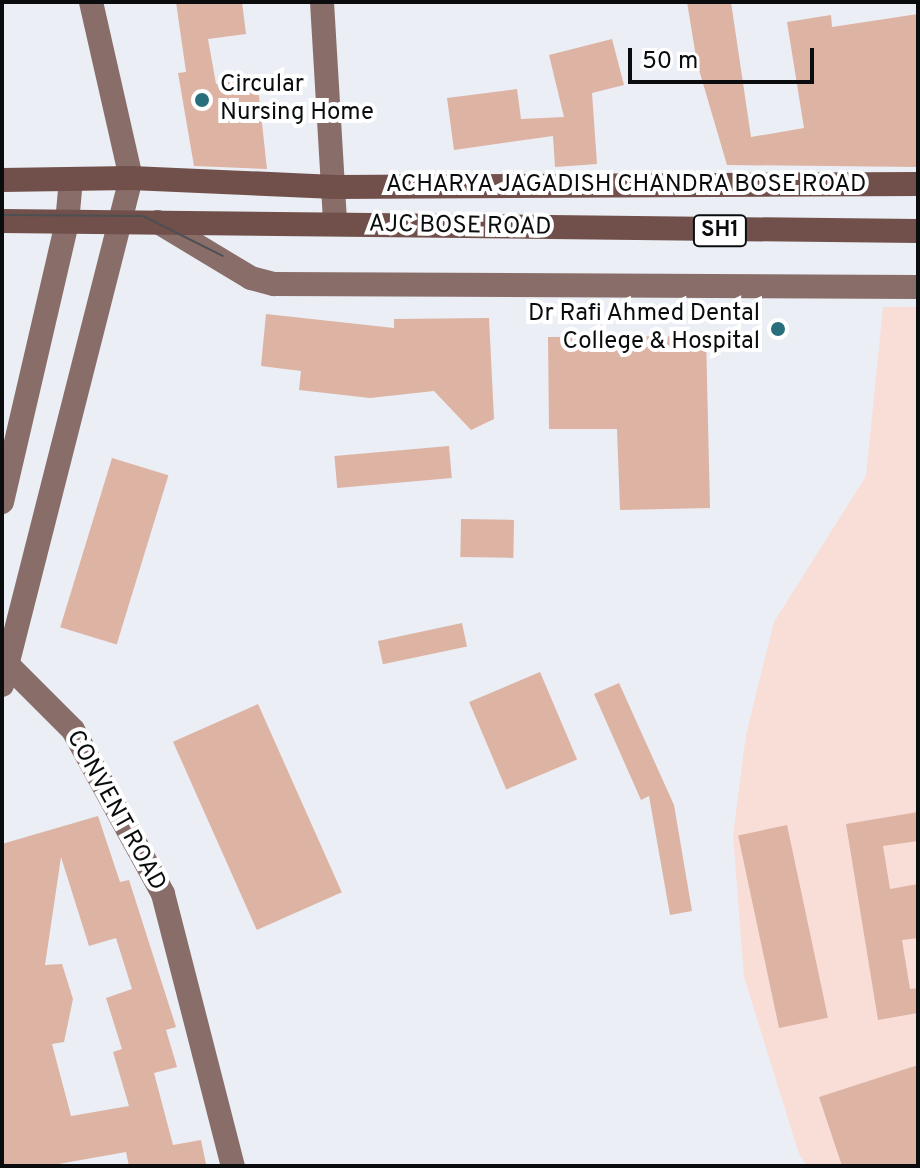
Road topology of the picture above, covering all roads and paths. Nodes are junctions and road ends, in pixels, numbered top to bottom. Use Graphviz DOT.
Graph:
graph roads {
  1 [pos="91,2"];
  2 [pos="322,2"];
  3 [pos="131,178"];
  4 [pos="71,179"];
  5 [pos="2,180"];
  6 [pos="918,184"];
  7 [pos="335,187"];
  8 [pos="123,219"];
  9 [pos="67,220"];
  10 [pos="2,221"];
  11 [pos="158,222"];
  12 [pos="335,224"];
  13 [pos="918,231"];
  14 [pos="918,287"];
  15 [pos="2,502"];
  16 [pos="4,674"];
  17 [pos="233,1166"];
  1 -- 3 [label="street"];
  2 -- 7 [label="street"];
  3 -- 4 [label="main road, ACHARYA JAGADISH CHANDRA BOSE ROAD"];
  3 -- 7 [label="main road, ACHARYA JAGADISH CHANDRA BOSE ROAD"];
  3 -- 8 [label="street"];
  4 -- 5 [label="main road, ACHARYA JAGADISH CHANDRA BOSE ROAD"];
  4 -- 9 [label="street"];
  6 -- 7 [label="main road, ACHARYA JAGADISH CHANDRA BOSE ROAD"];
  7 -- 12 [label="street"];
  8 -- 9 [label="main road, AJC BOSE ROAD / SH1"];
  8 -- 11 [label="main road, AJC BOSE ROAD / SH1"];
  8 -- 16 [label="street"];
  9 -- 10 [label="main road, AJC BOSE ROAD / SH1"];
  9 -- 15 [label="street"];
  11 -- 12 [label="main road, AJC BOSE ROAD / SH1"];
  11 -- 14 [label="street"];
  12 -- 13 [label="main road, AJC BOSE ROAD / SH1"];
  16 -- 17 [label="street, CONVENT ROAD"];
}
